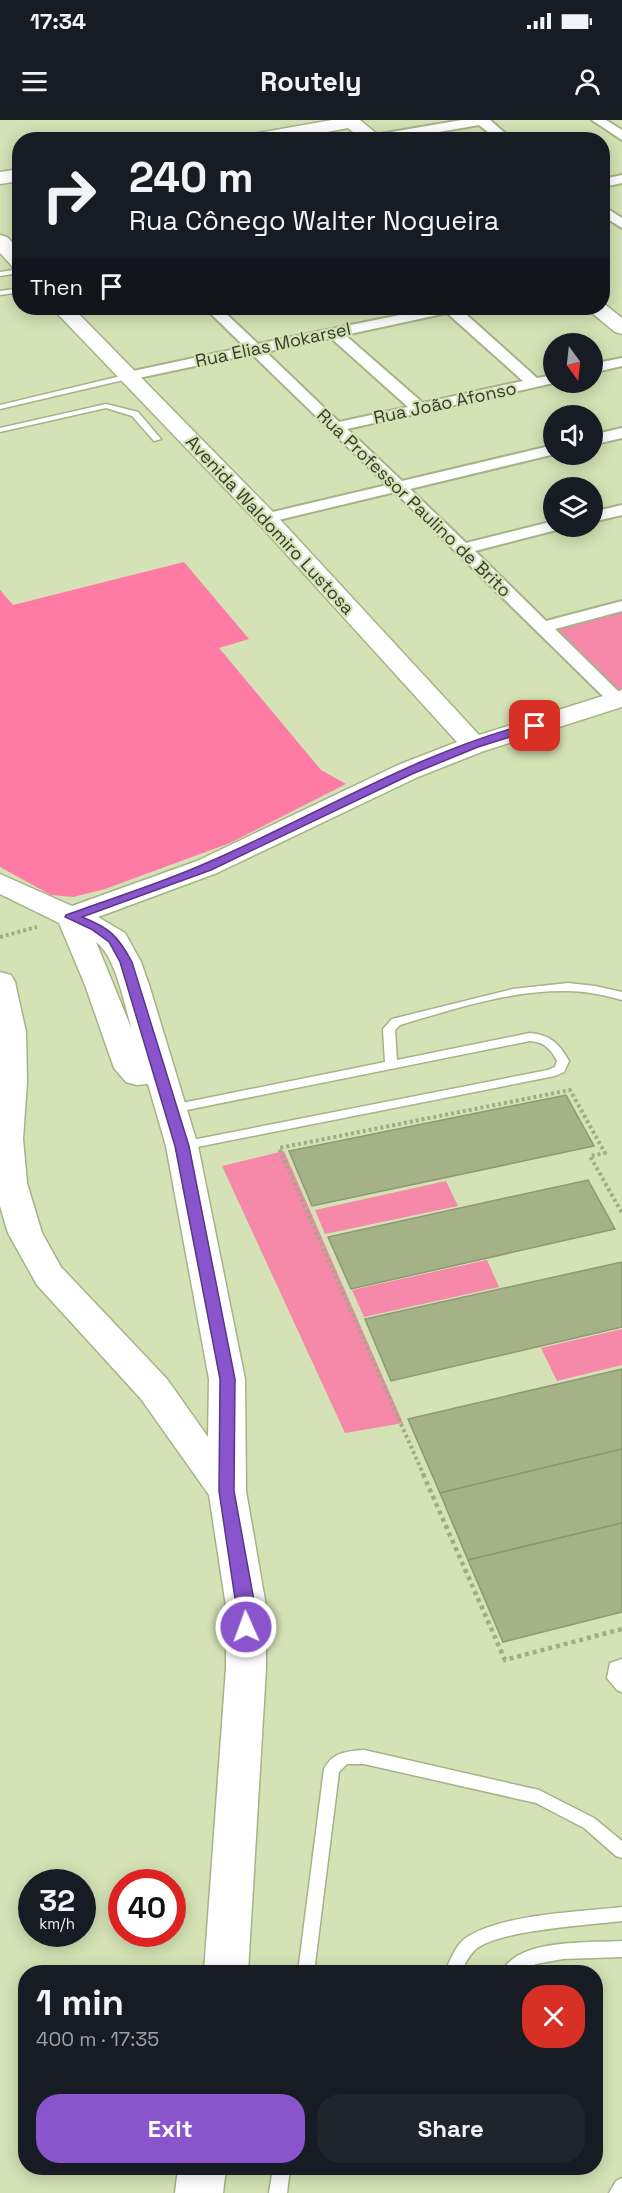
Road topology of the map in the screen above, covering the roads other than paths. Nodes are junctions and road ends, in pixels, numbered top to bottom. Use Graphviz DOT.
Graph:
graph roads {
  1 [pos="482,120"];
  2 [pos="598,120"];
  3 [pos="350,121"];
  4 [pos="293,132"];
  5 [pos="365,132"];
  6 [pos="414,132"];
  7 [pos="497,132"];
  8 [pos="622,136"];
  9 [pos="610,216"];
  10 [pos="622,225"];
  11 [pos="0,241"];
  12 [pos="12,254"];
  13 [pos="610,311"];
  14 [pos="69,315"];
  15 [pos="219,315"];
  16 [pos="416,315"];
  17 [pos="458,315"];
  18 [pos="622,328"];
  19 [pos="333,332"];
  20 [pos="254,350"];
  21 [pos="622,362"];
  22 [pos="603,366"];
  23 [pos="129,376"];
  24 [pos="543,381"];
  25 [pos="534,383"];
  26 [pos="96,384"];
  27 [pos="106,406"];
  28 [pos="0,407"];
  29 [pos="420,409"];
  30 [pos="336,427"];
  31 [pos="0,430"];
  32 [pos="622,433"];
  33 [pos="603,437"];
  34 [pos="157,439"];
  35 [pos="543,453"];
  36 [pos="398,487"];
  37 [pos="622,510"];
  38 [pos="603,514"];
  39 [pos="266,518"];
  40 [pos="543,529"];
  41 [pos="463,549"];
  42 [pos="622,606"];
  43 [pos="543,627"];
  44 [pos="619,698"];
  45 [pos="474,745"];
  46 [pos="0,883"];
  47 [pos="71,917"];
  48 [pos="0,982"];
  49 [pos="622,996"];
  50 [pos="5,1035"];
  51 [pos="392,1064"];
  52 [pos="172,1109"];
  53 [pos="182,1146"];
  54 [pos="227,1491"];
  55 [pos="622,1665"];
  56 [pos="622,1686"];
  57 [pos="622,1851"];
  58 [pos="622,1914"];
  59 [pos="622,1949"];
  60 [pos="226,1965"];
  61 [pos="307,1965"];
  62 [pos="457,1965"];
  63 [pos="520,1965"];
  64 [pos="201,2175"];
  65 [pos="281,2175"];
  66 [pos="622,2187"];
  67 [pos="199,2193"];
  68 [pos="278,2193"];
  69 [pos="618,2193"];
  1 -- 6 [label="street"];
  1 -- 7 [label="street"];
  2 -- 8 [label="street"];
  3 -- 4 [label="street"];
  3 -- 5 [label="street"];
  9 -- 10 [label="street"];
  11 -- 12 [label="street"];
  13 -- 18 [label="street"];
  14 -- 23 [label="street, Avenida Waldomiro Lustosa"];
  15 -- 20 [label="street, Rua Professor Paulino de Brito"];
  16 -- 19 [label="street, Rua Elias Mokarsel"];
  17 -- 25 [label="street"];
  19 -- 20 [label="street, Rua Elias Mokarsel"];
  19 -- 29 [label="street"];
  20 -- 23 [label="street, Rua Elias Mokarsel"];
  20 -- 30 [label="street, Rua Professor Paulino de Brito"];
  21 -- 22 [label="street"];
  23 -- 26 [label="lane"];
  23 -- 39 [label="street, Avenida Waldomiro Lustosa"];
  24 -- 25 [label="street, Rua João Afonso"];
  25 -- 29 [label="street, Rua João Afonso"];
  26 -- 27 [label="lane"];
  26 -- 28 [label="lane"];
  27 -- 31 [label="lane"];
  27 -- 34 [label="lane"];
  29 -- 30 [label="street, Rua João Afonso"];
  30 -- 36 [label="street, Rua Professor Paulino de Brito"];
  32 -- 33 [label="street"];
  35 -- 36 [label="street"];
  36 -- 39 [label="street"];
  36 -- 41 [label="street, Rua Professor Paulino de Brito"];
  37 -- 38 [label="street"];
  39 -- 45 [label="street, Avenida Waldomiro Lustosa"];
  40 -- 41 [label="street"];
  41 -- 43 [label="street, Rua Professor Paulino de Brito"];
  42 -- 43 [label="street"];
  43 -- 44 [label="street, Rua Professor Paulino de Brito"];
  44 -- 45 [label="street"];
  45 -- 47 [label="street"];
  46 -- 47 [label="street"];
  47 -- 52 [label="street"];
  48 -- 50 [label="street"];
  49 -- 51 [label="lane"];
  50 -- 54 [label="street"];
  51 -- 52 [label="lane"];
  51 -- 53 [label="lane"];
  52 -- 53 [label="street"];
  53 -- 54 [label="street"];
  54 -- 60 [label="street"];
  55 -- 56 [label="lane"];
  57 -- 61 [label="lane"];
  58 -- 62 [label="lane"];
  59 -- 63 [label="lane"];
  64 -- 67 [label="street"];
  65 -- 68 [label="lane"];
  66 -- 69 [label="lane"];
}
